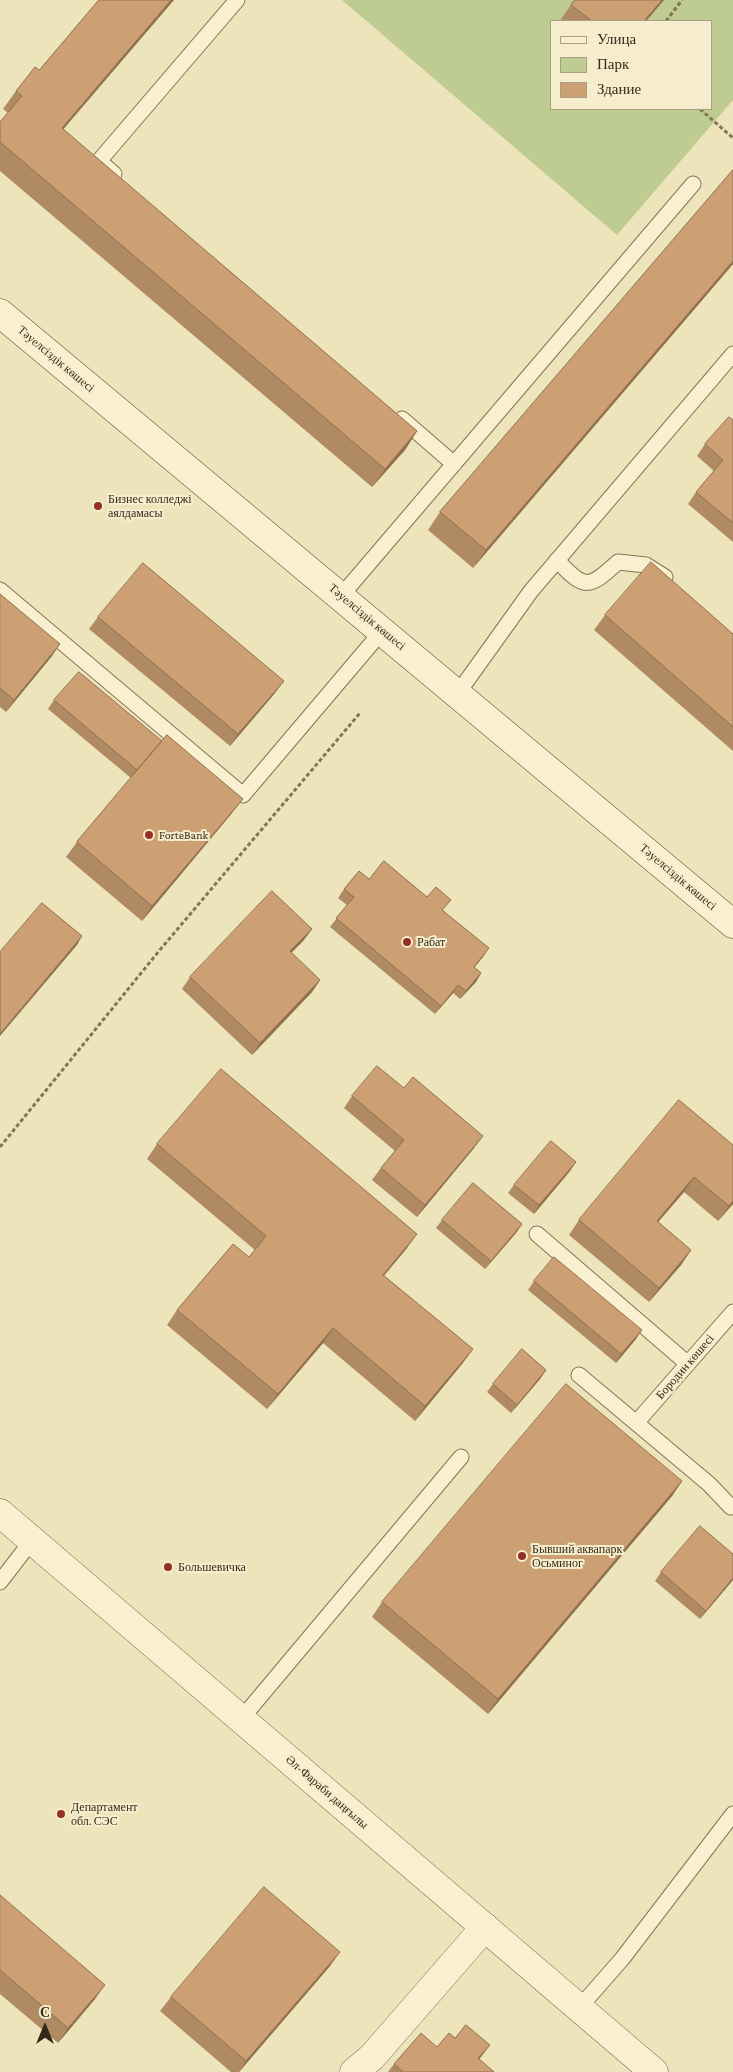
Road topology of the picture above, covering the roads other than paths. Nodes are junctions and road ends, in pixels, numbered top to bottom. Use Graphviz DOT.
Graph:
graph roads {
  1 [pos="237,0"];
  2 [pos="693,184"];
  3 [pos="129,187"];
  4 [pos="0,313"];
  5 [pos="733,354"];
  6 [pos="393,412"];
  7 [pos="454,464"];
  8 [pos="557,560"];
  9 [pos="676,586"];
  10 [pos="0,590"];
  11 [pos="341,596"];
  12 [pos="383,630"];
  13 [pos="458,693"];
  14 [pos="733,924"];
  15 [pos="537,1234"];
  16 [pos="733,1312"];
  17 [pos="688,1364"];
  18 [pos="579,1375"];
  19 [pos="636,1423"];
  20 [pos="461,1457"];
  21 [pos="731,1507"];
  22 [pos="0,1512"];
  23 [pos="33,1539"];
  24 [pos="0,1582"];
  25 [pos="242,1718"];
  26 [pos="733,1814"];
  27 [pos="485,1927"];
  28 [pos="579,2008"];
  29 [pos="354,2072"];
  30 [pos="654,2072"];
  1 -- 3 [label="lane"];
  2 -- 7 [label="lane"];
  4 -- 11 [label="main road, Тәуелсіздік көшесі"];
  5 -- 8 [label="lane"];
  6 -- 7 [label="lane"];
  7 -- 11 [label="lane"];
  8 -- 9 [label="lane"];
  8 -- 13 [label="lane"];
  10 -- 12 [label="lane"];
  11 -- 12 [label="main road, Тәуелсіздік көшесі"];
  12 -- 13 [label="main road, Тәуелсіздік көшесі"];
  13 -- 14 [label="main road, Тәуелсіздік көшесі"];
  15 -- 17 [label="lane"];
  16 -- 17 [label="lane, Бородин көшесі"];
  17 -- 19 [label="lane, Бородин көшесі"];
  18 -- 19 [label="lane"];
  19 -- 21 [label="lane"];
  20 -- 25 [label="lane"];
  22 -- 23 [label="main road, Әл-Фараби даңғылы"];
  23 -- 24 [label="lane"];
  23 -- 25 [label="main road, Әл-Фараби даңғылы"];
  25 -- 27 [label="main road, Әл-Фараби даңғылы"];
  26 -- 28 [label="lane"];
  27 -- 28 [label="main road, Әл-Фараби даңғылы"];
  27 -- 29 [label="main road"];
  28 -- 30 [label="main road, Әл-Фараби даңғылы"];
}
